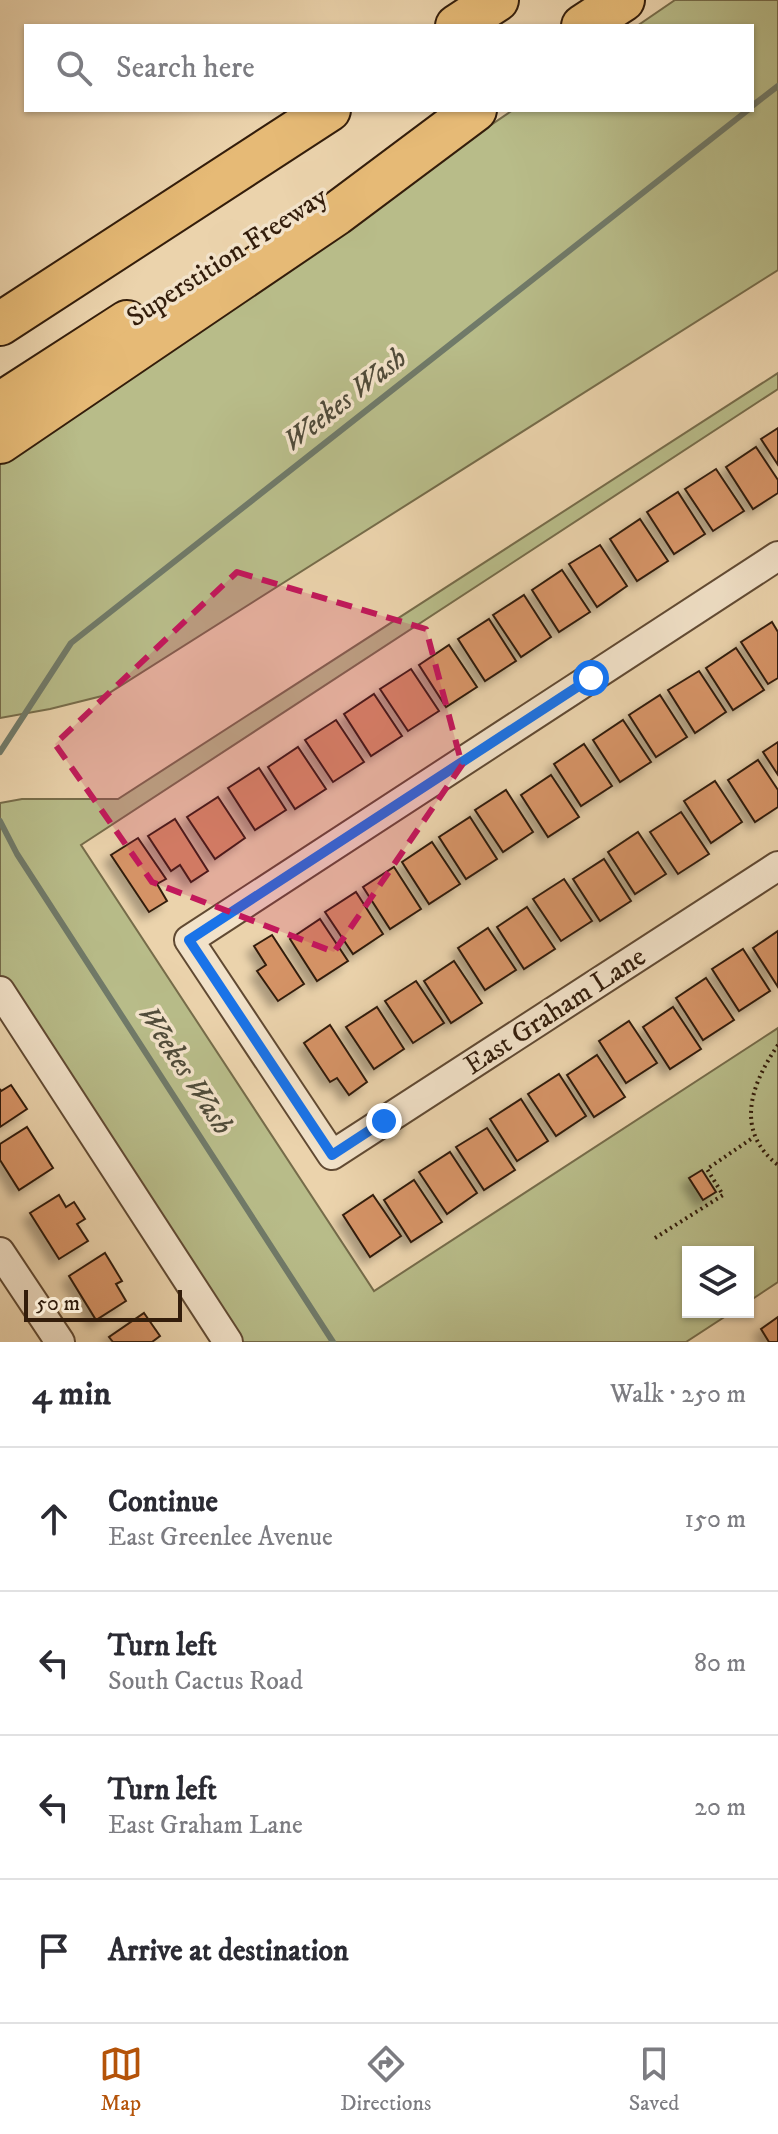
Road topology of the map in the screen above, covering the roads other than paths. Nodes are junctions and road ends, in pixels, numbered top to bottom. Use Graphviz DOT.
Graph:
graph roads {
  1 [pos="497,0"];
  2 [pos="460,24"];
  3 [pos="326,112"];
  4 [pos="451,112"];
  5 [pos="472,112"];
  6 [pos="222,180"];
  7 [pos="0,295"];
  8 [pos="0,324"];
  9 [pos="0,404"];
  10 [pos="0,442"];
  11 [pos="778,556"];
  12 [pos="778,866"];
  13 [pos="0,991"];
  14 [pos="0,1252"];
  15 [pos="60,1342"];
  16 [pos="228,1342"];
  1 -- 2 [label="highway"];
  3 -- 6 [label="highway"];
  4 -- 9 [label="highway, Superstition Freeway"];
  5 -- 10 [label="highway"];
  6 -- 7 [label="highway"];
  6 -- 8 [label="highway"];
  11 -- 12 [label="street, East Graham Lane"];
  13 -- 16 [label="street"];
  14 -- 15 [label="street"];
}
